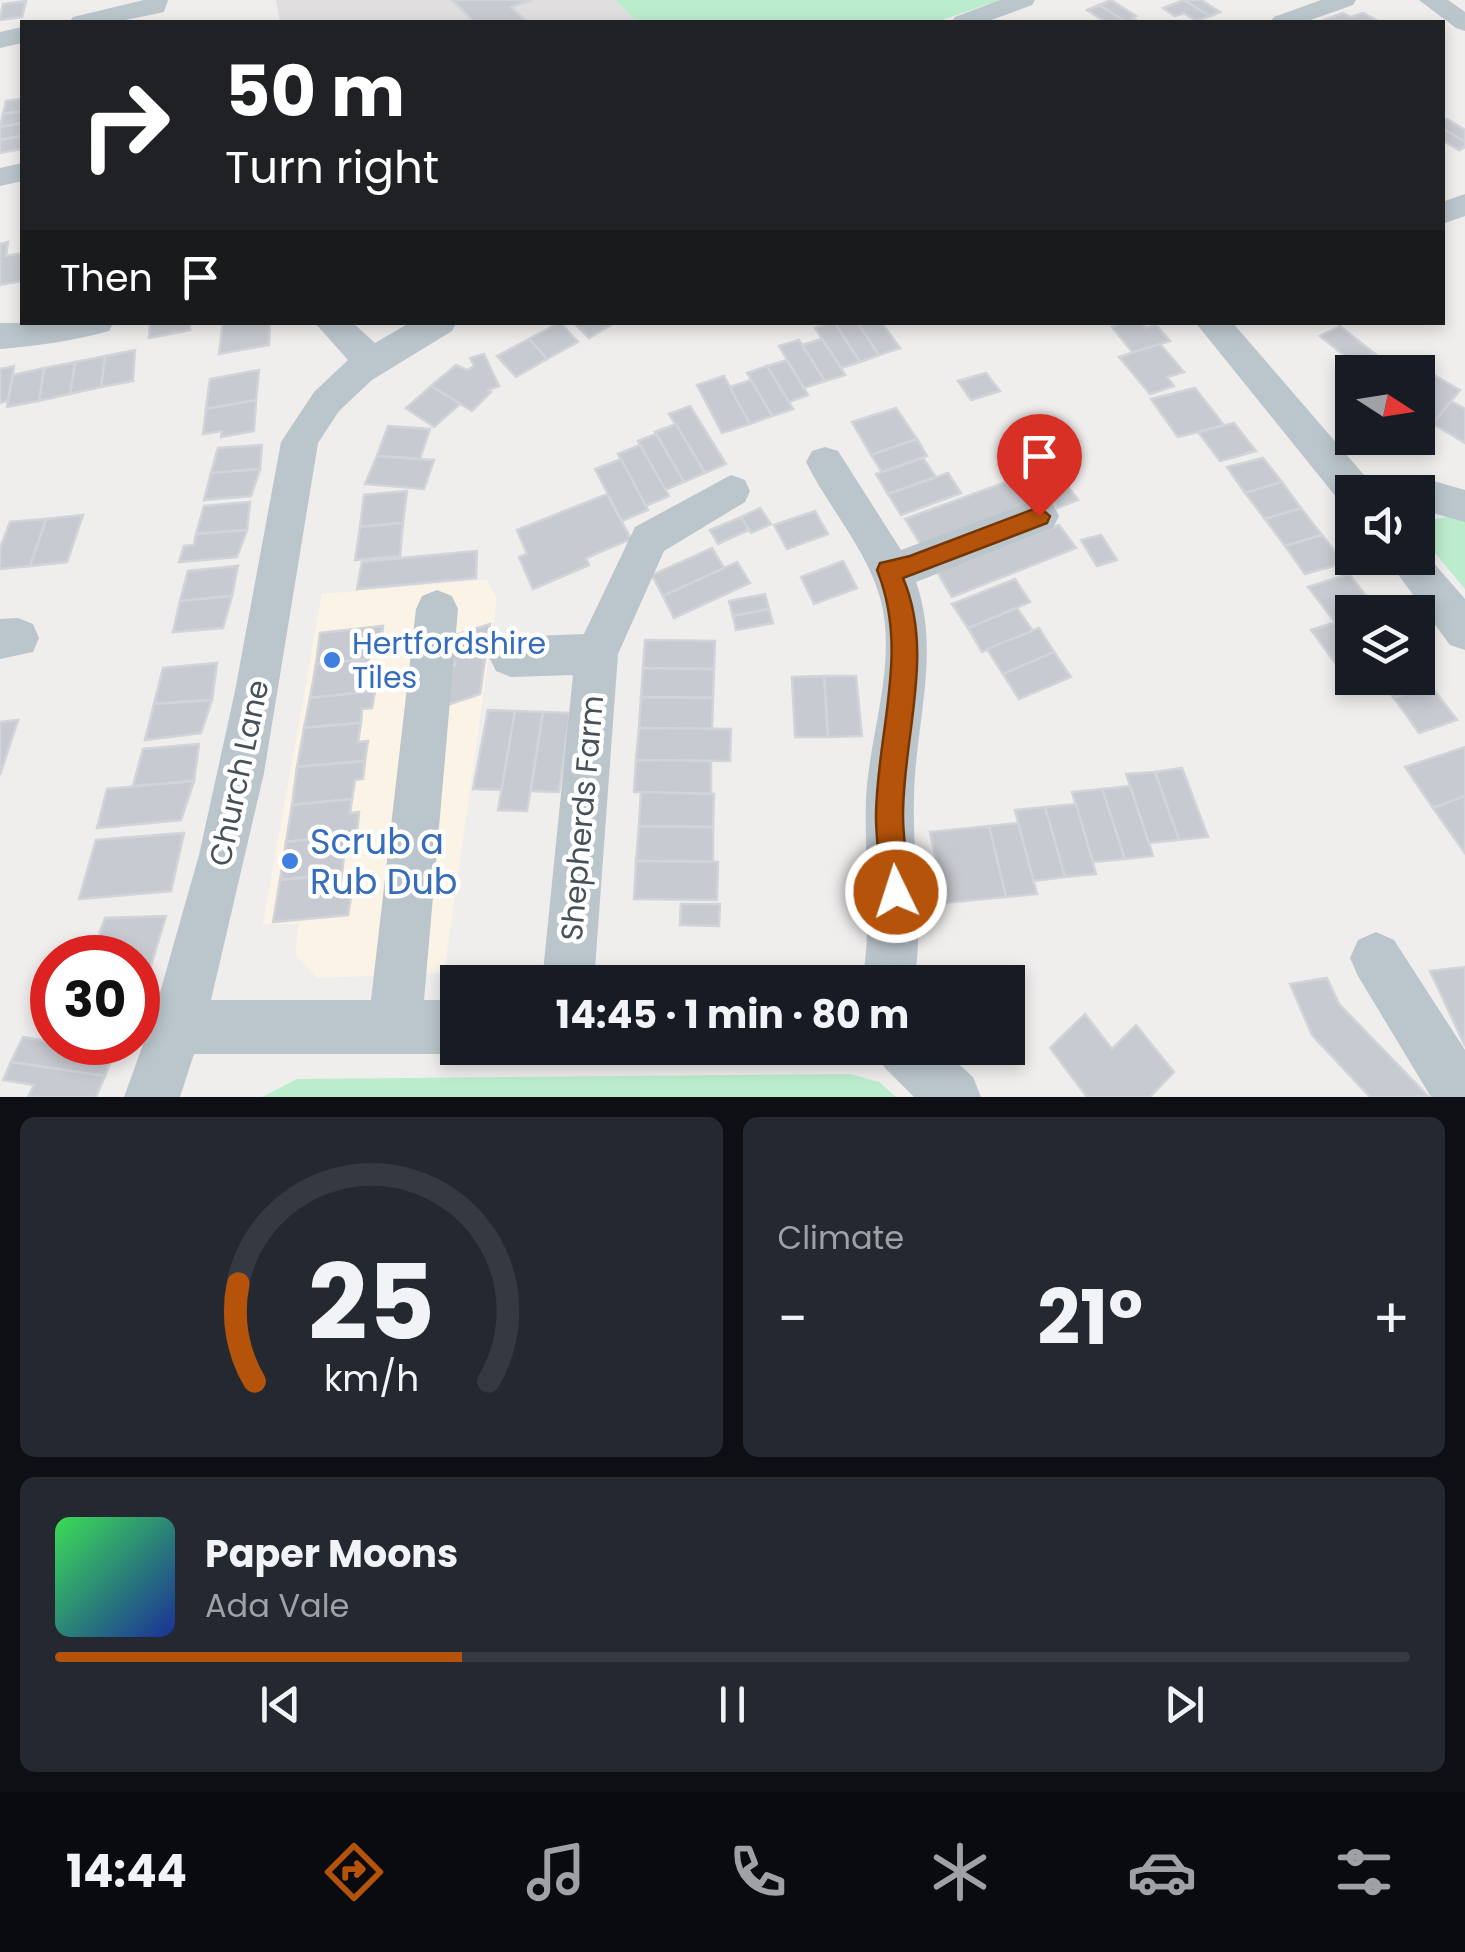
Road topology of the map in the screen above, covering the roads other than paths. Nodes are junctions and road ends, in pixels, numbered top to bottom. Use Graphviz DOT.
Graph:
graph roads {
  1 [pos="1023,0"];
  2 [pos="1344,0"];
  3 [pos="1431,0"];
  4 [pos="155,4"];
  5 [pos="1304,5"];
  6 [pos="90,20"];
  7 [pos="969,20"];
  8 [pos="1465,23"];
  9 [pos="82,325"];
  10 [pos="334,325"];
  11 [pos="434,325"];
  12 [pos="1215,325"];
  13 [pos="0,336"];
  14 [pos="374,358"];
  15 [pos="826,462"];
  16 [pos="1340,475"];
  17 [pos="731,491"];
  18 [pos="1435,498"];
  19 [pos="1465,506"];
  20 [pos="1039,516"];
  21 [pos="888,570"];
  22 [pos="1420,575"];
  23 [pos="437,609"];
  24 [pos="1465,631"];
  25 [pos="597,654"];
  26 [pos="511,657"];
  27 [pos="1376,958"];
  28 [pos="570,965"];
  29 [pos="890,965"];
  30 [pos="178,1027"];
  31 [pos="395,1027"];
  32 [pos="440,1027"];
  33 [pos="920,1065"];
  34 [pos="152,1097"];
  35 [pos="952,1097"];
  36 [pos="1463,1097"];
  1 -- 7 [label="street"];
  2 -- 5 [label="street"];
  3 -- 8 [label="street"];
  4 -- 6 [label="street"];
  9 -- 13 [label="street"];
  10 -- 14 [label="street"];
  11 -- 14 [label="street"];
  12 -- 16 [label="street"];
  14 -- 30 [label="street, Church Lane"];
  15 -- 21 [label="street"];
  17 -- 25 [label="street, Shepherds Farm"];
  18 -- 19 [label="street"];
  20 -- 21 [label="street"];
  21 -- 29 [label="street"];
  22 -- 24 [label="street"];
  23 -- 31 [label="street"];
  25 -- 26 [label="street"];
  25 -- 28 [label="street, Shepherds Farm"];
  27 -- 36 [label="street"];
  30 -- 31 [label="street"];
  30 -- 34 [label="street, Church Lane"];
  31 -- 32 [label="street"];
  33 -- 35 [label="street"];
}
